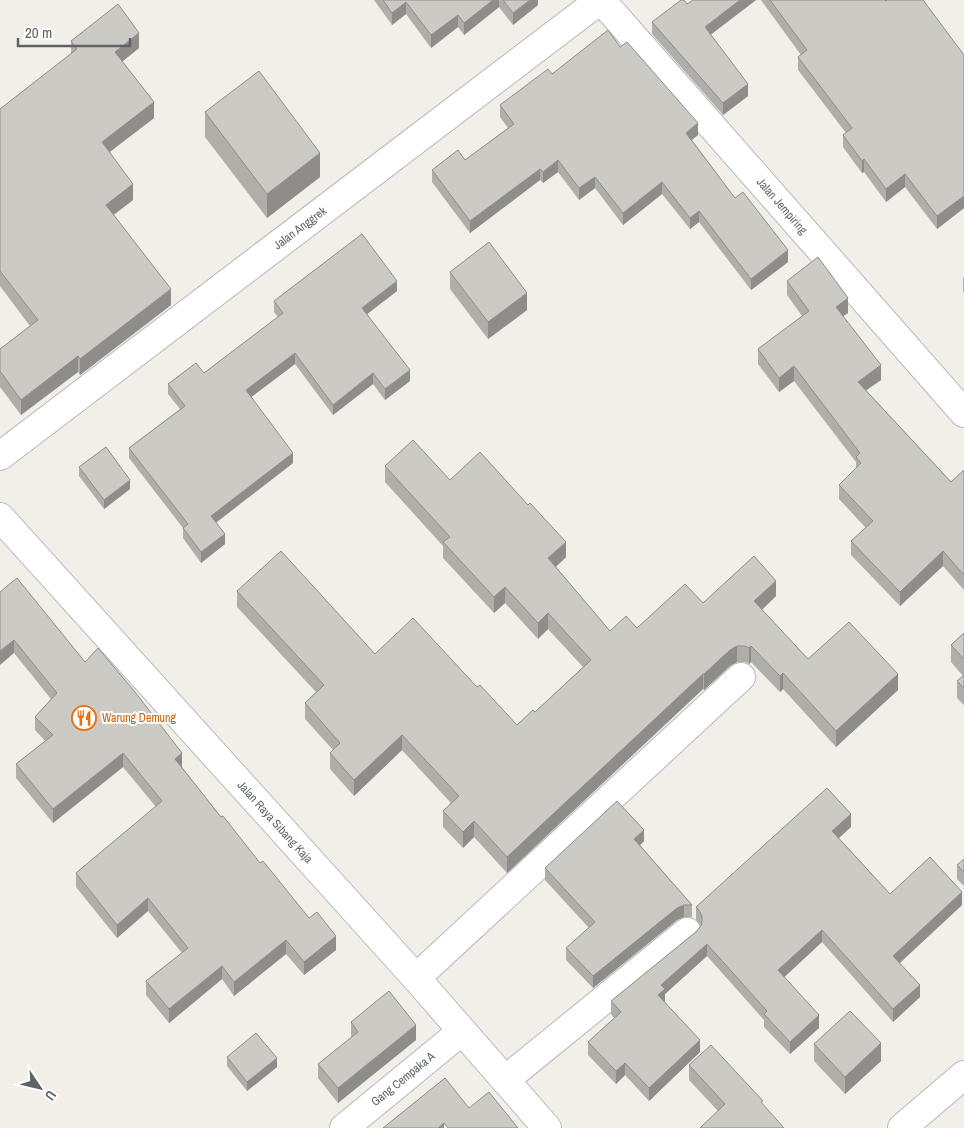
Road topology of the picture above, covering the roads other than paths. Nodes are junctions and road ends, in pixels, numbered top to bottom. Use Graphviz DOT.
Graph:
graph roads {
  1 [pos="601,0"];
  2 [pos="964,413"];
  3 [pos="0,456"];
  4 [pos="0,517"];
  5 [pos="741,677"];
  6 [pos="687,932"];
  7 [pos="416,978"];
  8 [pos="462,1031"];
  9 [pos="964,1075"];
  10 [pos="505,1080"];
  11 [pos="344,1128"];
  12 [pos="548,1128"];
  13 [pos="902,1128"];
  1 -- 2 [label="street, Jalan Jempiring"];
  1 -- 3 [label="street, Jalan Anggrek"];
  4 -- 7 [label="street, Jalan Raya Sibang Kaja"];
  5 -- 7 [label="street"];
  6 -- 10 [label="street"];
  7 -- 8 [label="street, Jalan Raya Sibang Kaja"];
  8 -- 10 [label="street, Jalan Raya Sibang Kaja"];
  8 -- 11 [label="street, Gang Cempaka A"];
  9 -- 13 [label="street"];
  10 -- 12 [label="street, Jalan Raya Sibang Kaja"];
}
